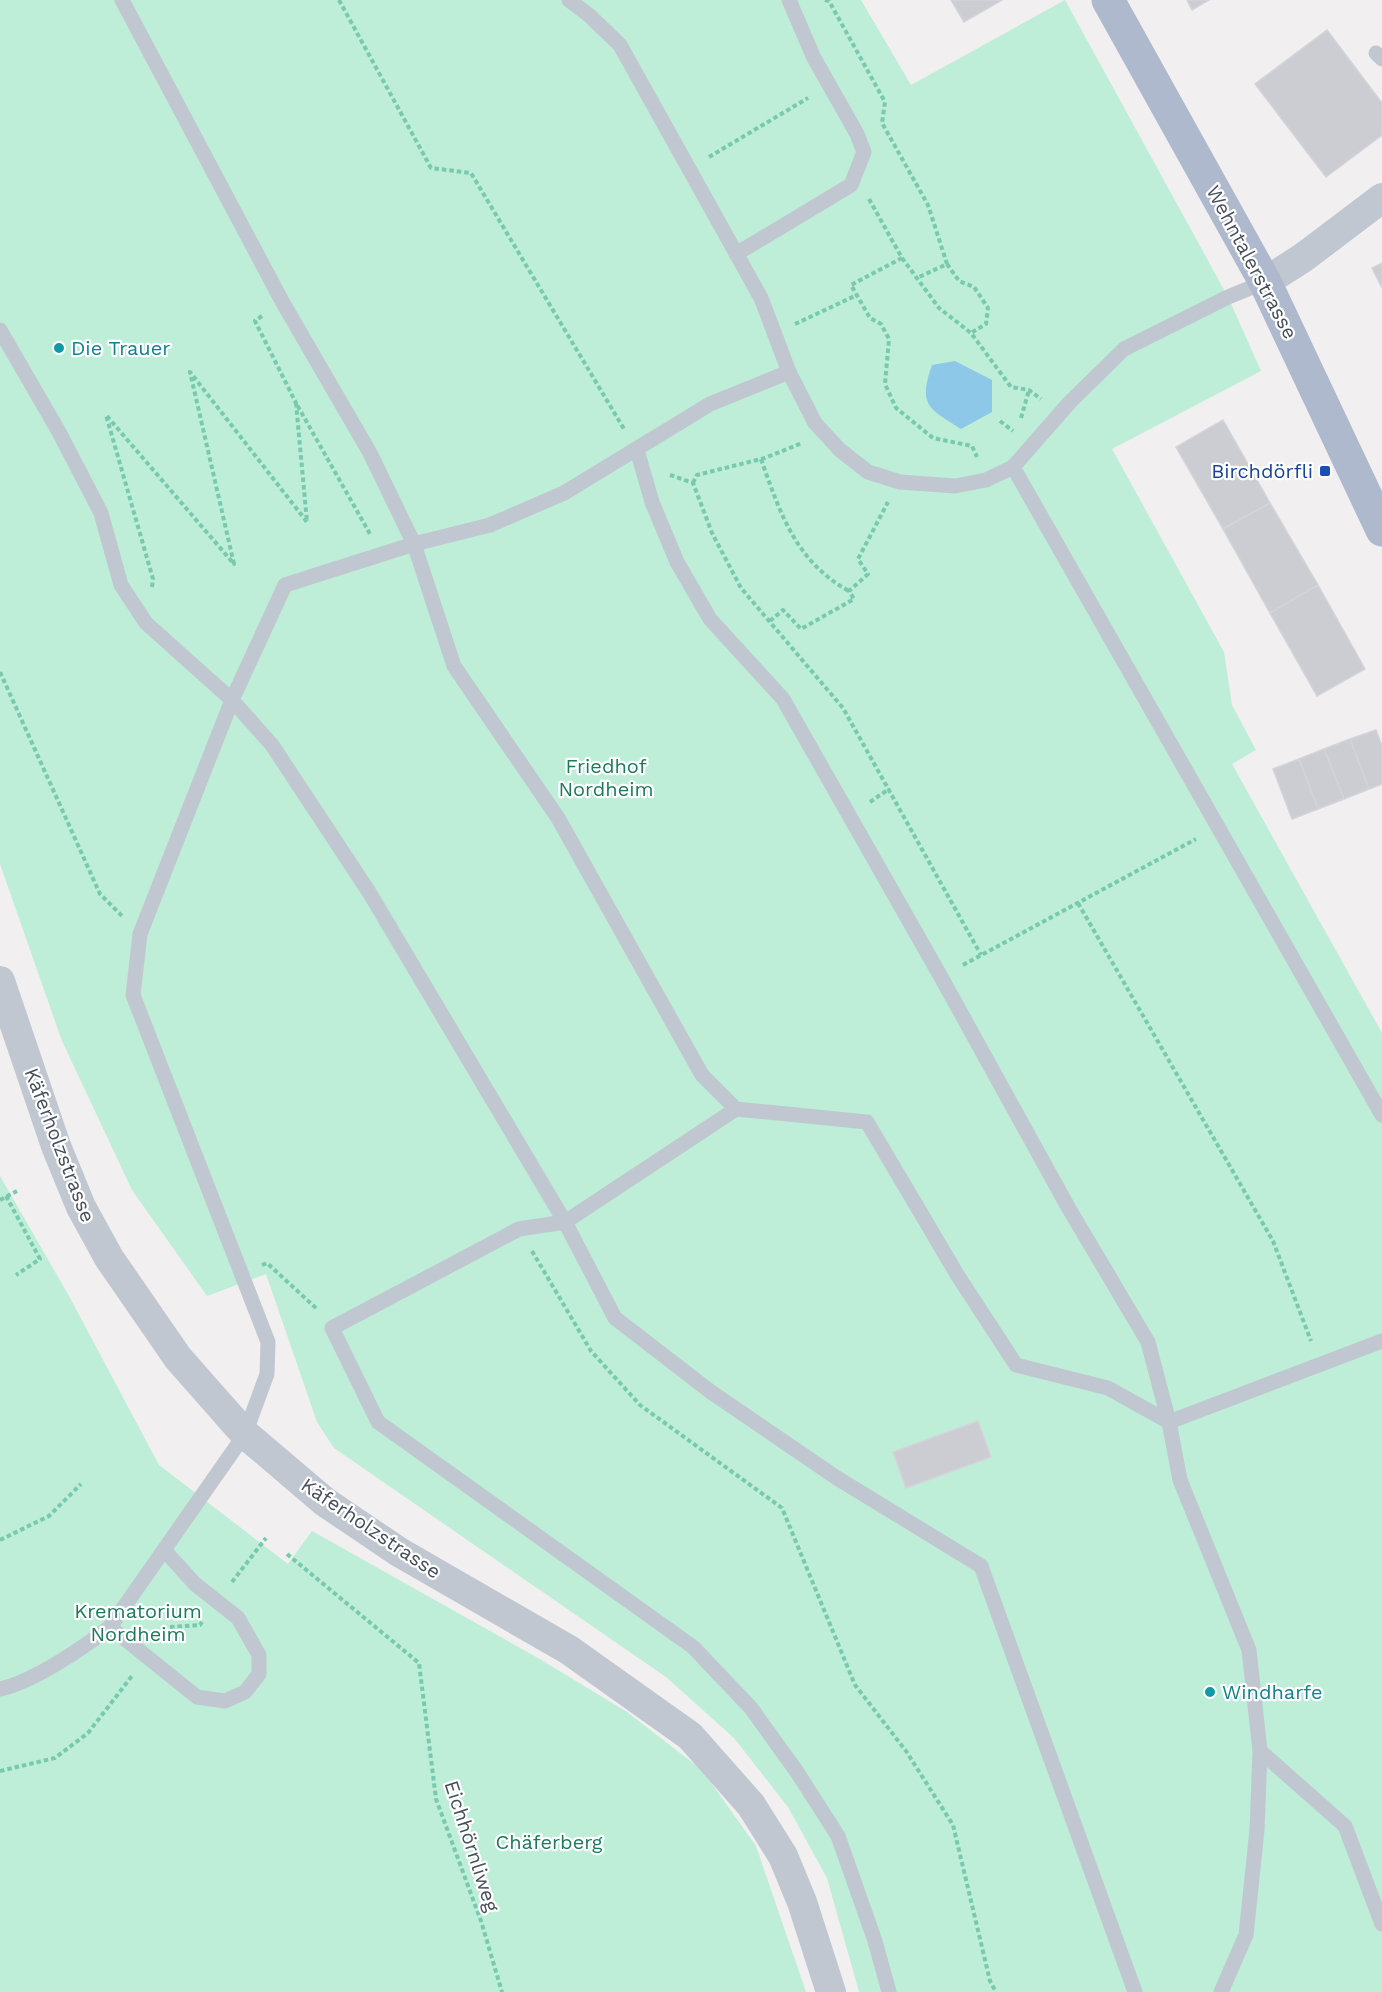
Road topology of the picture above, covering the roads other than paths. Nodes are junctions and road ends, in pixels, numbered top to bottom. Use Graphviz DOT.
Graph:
graph roads {
  1 [pos="122,0"];
  2 [pos="569,0"];
  3 [pos="789,0"];
  4 [pos="1108,0"];
  5 [pos="1382,198"];
  6 [pos="736,254"];
  7 [pos="1265,282"];
  8 [pos="0,330"];
  9 [pos="789,372"];
  10 [pos="639,457"];
  11 [pos="1013,467"];
  12 [pos="1382,530"];
  13 [pos="414,544"];
  14 [pos="232,700"];
  15 [pos="0,981"];
  16 [pos="736,1109"];
  17 [pos="1382,1115"];
  18 [pos="565,1222"];
  19 [pos="1382,1341"];
  20 [pos="1169,1422"];
  21 [pos="245,1434"];
  22 [pos="165,1551"];
  23 [pos="110,1627"];
  24 [pos="0,1689"];
  25 [pos="1260,1751"];
  26 [pos="1382,1924"];
  27 [pos="831,1992"];
  28 [pos="889,1992"];
  29 [pos="1135,1992"];
  30 [pos="1221,1992"];
  1 -- 13 [label="lane"];
  2 -- 6 [label="lane"];
  3 -- 6 [label="lane"];
  4 -- 7 [label="main road, Wehntalerstrasse"];
  5 -- 7 [label="street"];
  6 -- 9 [label="lane"];
  7 -- 11 [label="lane"];
  7 -- 12 [label="main road, Wehntalerstrasse"];
  8 -- 14 [label="lane"];
  9 -- 10 [label="lane"];
  9 -- 11 [label="lane"];
  10 -- 13 [label="lane"];
  10 -- 20 [label="lane"];
  11 -- 17 [label="lane"];
  13 -- 14 [label="lane"];
  13 -- 16 [label="lane"];
  14 -- 18 [label="lane"];
  14 -- 21 [label="lane"];
  15 -- 21 [label="street, Käferholzstrasse"];
  16 -- 18 [label="lane"];
  16 -- 20 [label="lane"];
  18 -- 28 [label="lane"];
  18 -- 29 [label="lane"];
  19 -- 20 [label="lane"];
  20 -- 25 [label="lane"];
  21 -- 22 [label="lane"];
  21 -- 27 [label="street, Käferholzstrasse"];
  22 -- 23 [label="lane"];
  22 -- 23 [label="lane"];
  23 -- 24 [label="lane"];
  25 -- 26 [label="lane"];
  25 -- 30 [label="lane"];
}
